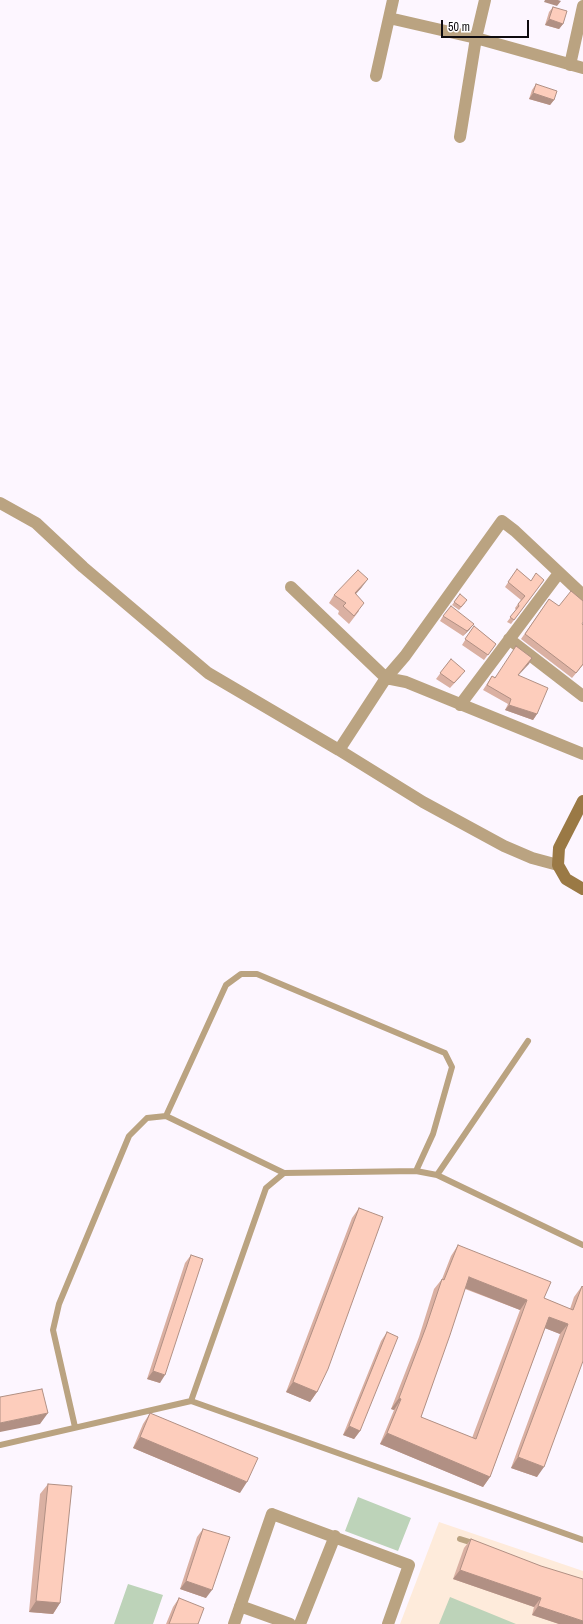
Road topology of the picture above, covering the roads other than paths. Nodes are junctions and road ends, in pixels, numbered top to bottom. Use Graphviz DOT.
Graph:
graph roads {
  1 [pos="393,0"];
  2 [pos="485,0"];
  3 [pos="583,6"];
  4 [pos="389,18"];
  5 [pos="476,38"];
  6 [pos="570,65"];
  7 [pos="583,68"];
  8 [pos="376,76"];
  9 [pos="460,137"];
  10 [pos="0,503"];
  11 [pos="559,573"];
  12 [pos="291,587"];
  13 [pos="583,595"];
  14 [pos="509,639"];
  15 [pos="386,678"];
  16 [pos="583,696"];
  17 [pos="460,705"];
  18 [pos="339,750"];
  19 [pos="583,754"];
  20 [pos="583,801"];
  21 [pos="558,865"];
  22 [pos="583,889"];
  23 [pos="528,1041"];
  24 [pos="166,1116"];
  25 [pos="416,1171"];
  26 [pos="284,1173"];
  27 [pos="437,1175"];
  28 [pos="583,1245"];
  29 [pos="191,1401"];
  30 [pos="75,1427"];
  31 [pos="0,1445"];
  32 [pos="335,1536"];
  33 [pos="460,1539"];
  34 [pos="583,1540"];
  35 [pos="482,1546"];
  36 [pos="240,1606"];
  37 [pos="234,1624"];
  38 [pos="290,1624"];
  39 [pos="300,1624"];
  40 [pos="388,1624"];
  1 -- 4 [label="street"];
  2 -- 5 [label="street"];
  3 -- 6 [label="street"];
  4 -- 5 [label="street"];
  4 -- 8 [label="street"];
  5 -- 6 [label="street"];
  5 -- 9 [label="street"];
  6 -- 7 [label="street"];
  10 -- 18 [label="street"];
  11 -- 13 [label="street"];
  11 -- 14 [label="street"];
  11 -- 15 [label="street"];
  12 -- 15 [label="street"];
  14 -- 16 [label="street"];
  14 -- 17 [label="street"];
  15 -- 17 [label="street"];
  15 -- 18 [label="street"];
  17 -- 19 [label="street"];
  18 -- 21 [label="street"];
  20 -- 21 [label="main road"];
  21 -- 22 [label="main road"];
  23 -- 27 [label="lane"];
  24 -- 25 [label="lane"];
  24 -- 26 [label="lane"];
  24 -- 30 [label="lane"];
  25 -- 26 [label="lane"];
  25 -- 27 [label="lane"];
  26 -- 29 [label="lane"];
  27 -- 28 [label="lane"];
  29 -- 30 [label="lane"];
  29 -- 34 [label="lane"];
  30 -- 31 [label="lane"];
  32 -- 36 [label="street"];
  32 -- 39 [label="street"];
  32 -- 40 [label="street"];
  33 -- 35 [label="lane"];
  36 -- 37 [label="street"];
  36 -- 38 [label="street"];
}
